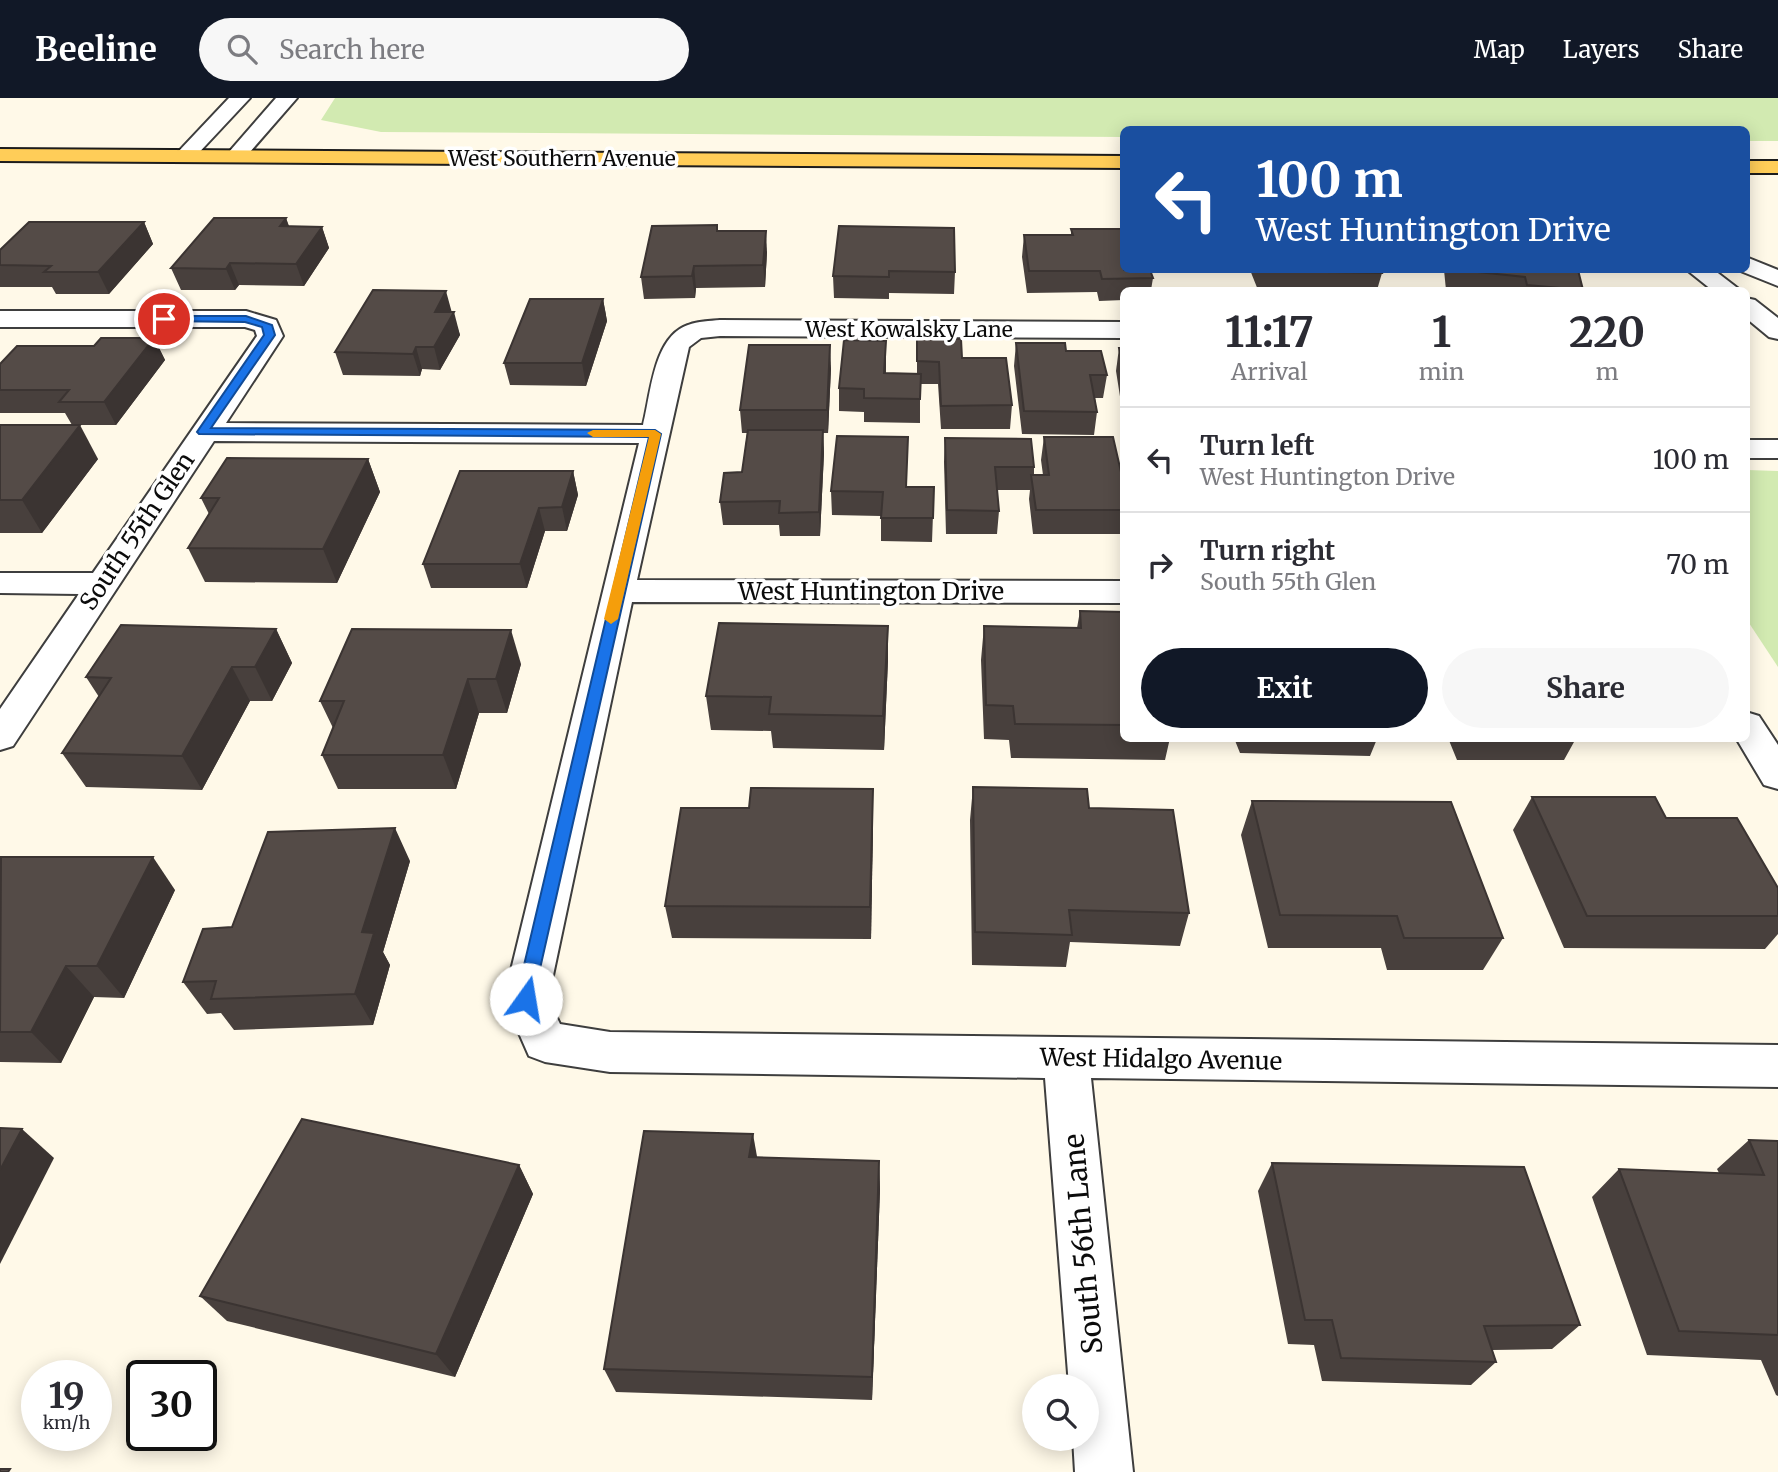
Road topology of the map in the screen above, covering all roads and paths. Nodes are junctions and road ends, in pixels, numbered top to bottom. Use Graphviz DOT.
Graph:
graph roads {
  1 [pos="240,98"];
  2 [pos="287,98"];
  3 [pos="0,155"];
  4 [pos="185,156"];
  5 [pos="236,156"];
  6 [pos="1120,162"];
  7 [pos="1750,167"];
  8 [pos="1778,167"];
  9 [pos="1750,266"];
  10 [pos="1703,273"];
  11 [pos="1778,279"];
  12 [pos="1724,287"];
  13 [pos="1750,308"];
  14 [pos="0,319"];
  15 [pos="1120,330"];
  16 [pos="1778,331"];
  17 [pos="203,432"];
  18 [pos="655,434"];
  19 [pos="1750,449"];
  20 [pos="1778,449"];
  21 [pos="0,583"];
  22 [pos="101,584"];
  23 [pos="618,591"];
  24 [pos="1120,592"];
  25 [pos="1750,731"];
  26 [pos="0,737"];
  27 [pos="1778,775"];
  28 [pos="1066,1058"];
  29 [pos="1778,1066"];
  30 [pos="1104,1472"];
  1 -- 4 [label="street"];
  2 -- 5 [label="street"];
  3 -- 4 [label="main road, West Southern Avenue"];
  4 -- 5 [label="main road, West Southern Avenue"];
  5 -- 6 [label="main road, West Southern Avenue"];
  7 -- 8 [label="main road"];
  9 -- 11 [label="street"];
  10 -- 12 [label="street"];
  13 -- 16 [label="street"];
  14 -- 17 [label="street, South 55th Glen"];
  15 -- 18 [label="street, West Kowalsky Lane"];
  17 -- 18 [label="street"];
  17 -- 22 [label="street, South 55th Glen"];
  18 -- 23 [label="street"];
  19 -- 20 [label="street"];
  21 -- 22 [label="street"];
  22 -- 26 [label="street, South 55th Glen"];
  23 -- 24 [label="street, West Huntington Drive"];
  23 -- 28 [label="street, West Hidalgo Avenue"];
  25 -- 27 [label="street"];
  28 -- 29 [label="street, West Hidalgo Avenue"];
  28 -- 30 [label="street, South 56th Lane"];
}
